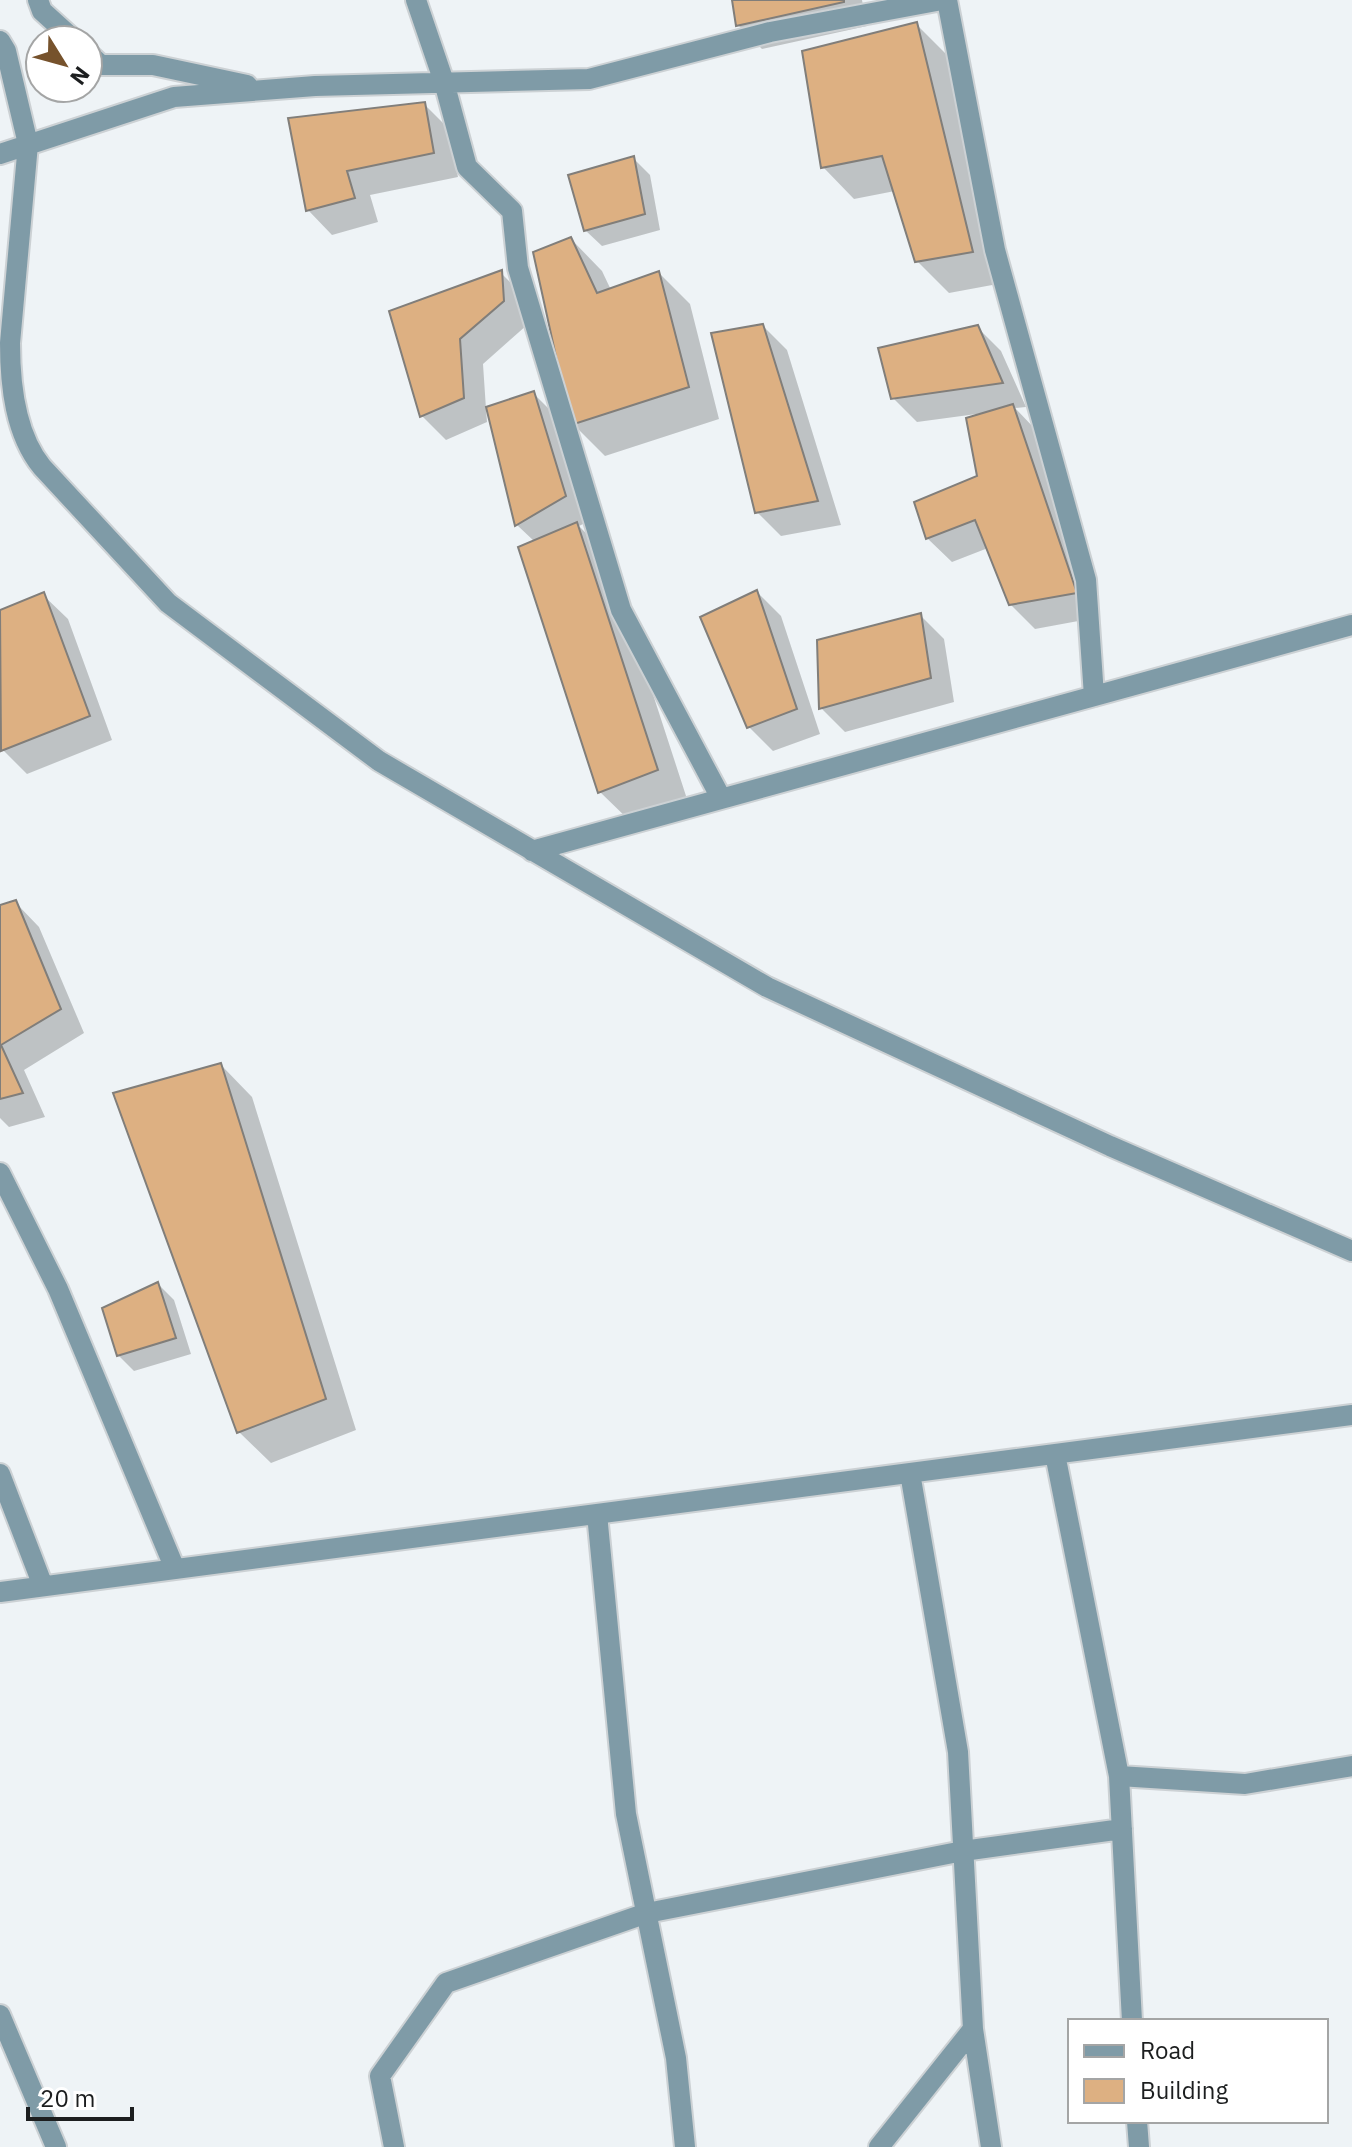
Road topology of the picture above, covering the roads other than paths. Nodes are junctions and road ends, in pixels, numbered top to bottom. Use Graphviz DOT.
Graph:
graph roads {
  1 [pos="38,0"];
  2 [pos="416,0"];
  3 [pos="945,0"];
  4 [pos="56,24"];
  5 [pos="0,41"];
  6 [pos="104,65"];
  7 [pos="444,82"];
  8 [pos="270,89"];
  9 [pos="28,144"];
  10 [pos="0,154"];
  11 [pos="1352,625"];
  12 [pos="1094,696"];
  13 [pos="721,798"];
  14 [pos="532,851"];
  15 [pos="0,1173"];
  16 [pos="1352,1251"];
  17 [pos="1352,1415"];
  18 [pos="1055,1454"];
  19 [pos="910,1473"];
  20 [pos="0,1474"];
  21 [pos="597,1514"];
  22 [pos="175,1569"];
  23 [pos="43,1586"];
  24 [pos="0,1592"];
  25 [pos="1352,1766"];
  26 [pos="1119,1776"];
  27 [pos="1122,1829"];
  28 [pos="963,1851"];
  29 [pos="647,1913"];
  30 [pos="0,2015"];
  31 [pos="1132,2019"];
  32 [pos="973,2029"];
  33 [pos="1137,2123"];
  34 [pos="56,2147"];
  35 [pos="394,2147"];
  36 [pos="685,2147"];
  37 [pos="879,2147"];
  38 [pos="991,2147"];
  39 [pos="1139,2147"];
  1 -- 4 [label="street"];
  2 -- 7 [label="street"];
  3 -- 7 [label="street"];
  3 -- 12 [label="street"];
  5 -- 9 [label="street"];
  6 -- 8 [label="street"];
  7 -- 8 [label="street"];
  7 -- 13 [label="street"];
  8 -- 9 [label="street"];
  9 -- 10 [label="street"];
  9 -- 14 [label="street"];
  11 -- 12 [label="street"];
  12 -- 13 [label="street"];
  13 -- 14 [label="street"];
  14 -- 16 [label="street"];
  15 -- 22 [label="street"];
  17 -- 18 [label="street"];
  18 -- 19 [label="street"];
  18 -- 26 [label="street"];
  19 -- 21 [label="street"];
  19 -- 28 [label="street"];
  20 -- 23 [label="street"];
  21 -- 22 [label="street"];
  21 -- 29 [label="street"];
  22 -- 23 [label="street"];
  23 -- 24 [label="street"];
  25 -- 26 [label="street"];
  26 -- 27 [label="street"];
  27 -- 28 [label="street"];
  27 -- 31 [label="street"];
  28 -- 29 [label="street"];
  28 -- 32 [label="street"];
  29 -- 35 [label="street"];
  29 -- 36 [label="street"];
  30 -- 34 [label="street"];
  32 -- 37 [label="street"];
  32 -- 38 [label="street"];
  33 -- 39 [label="street"];
}
